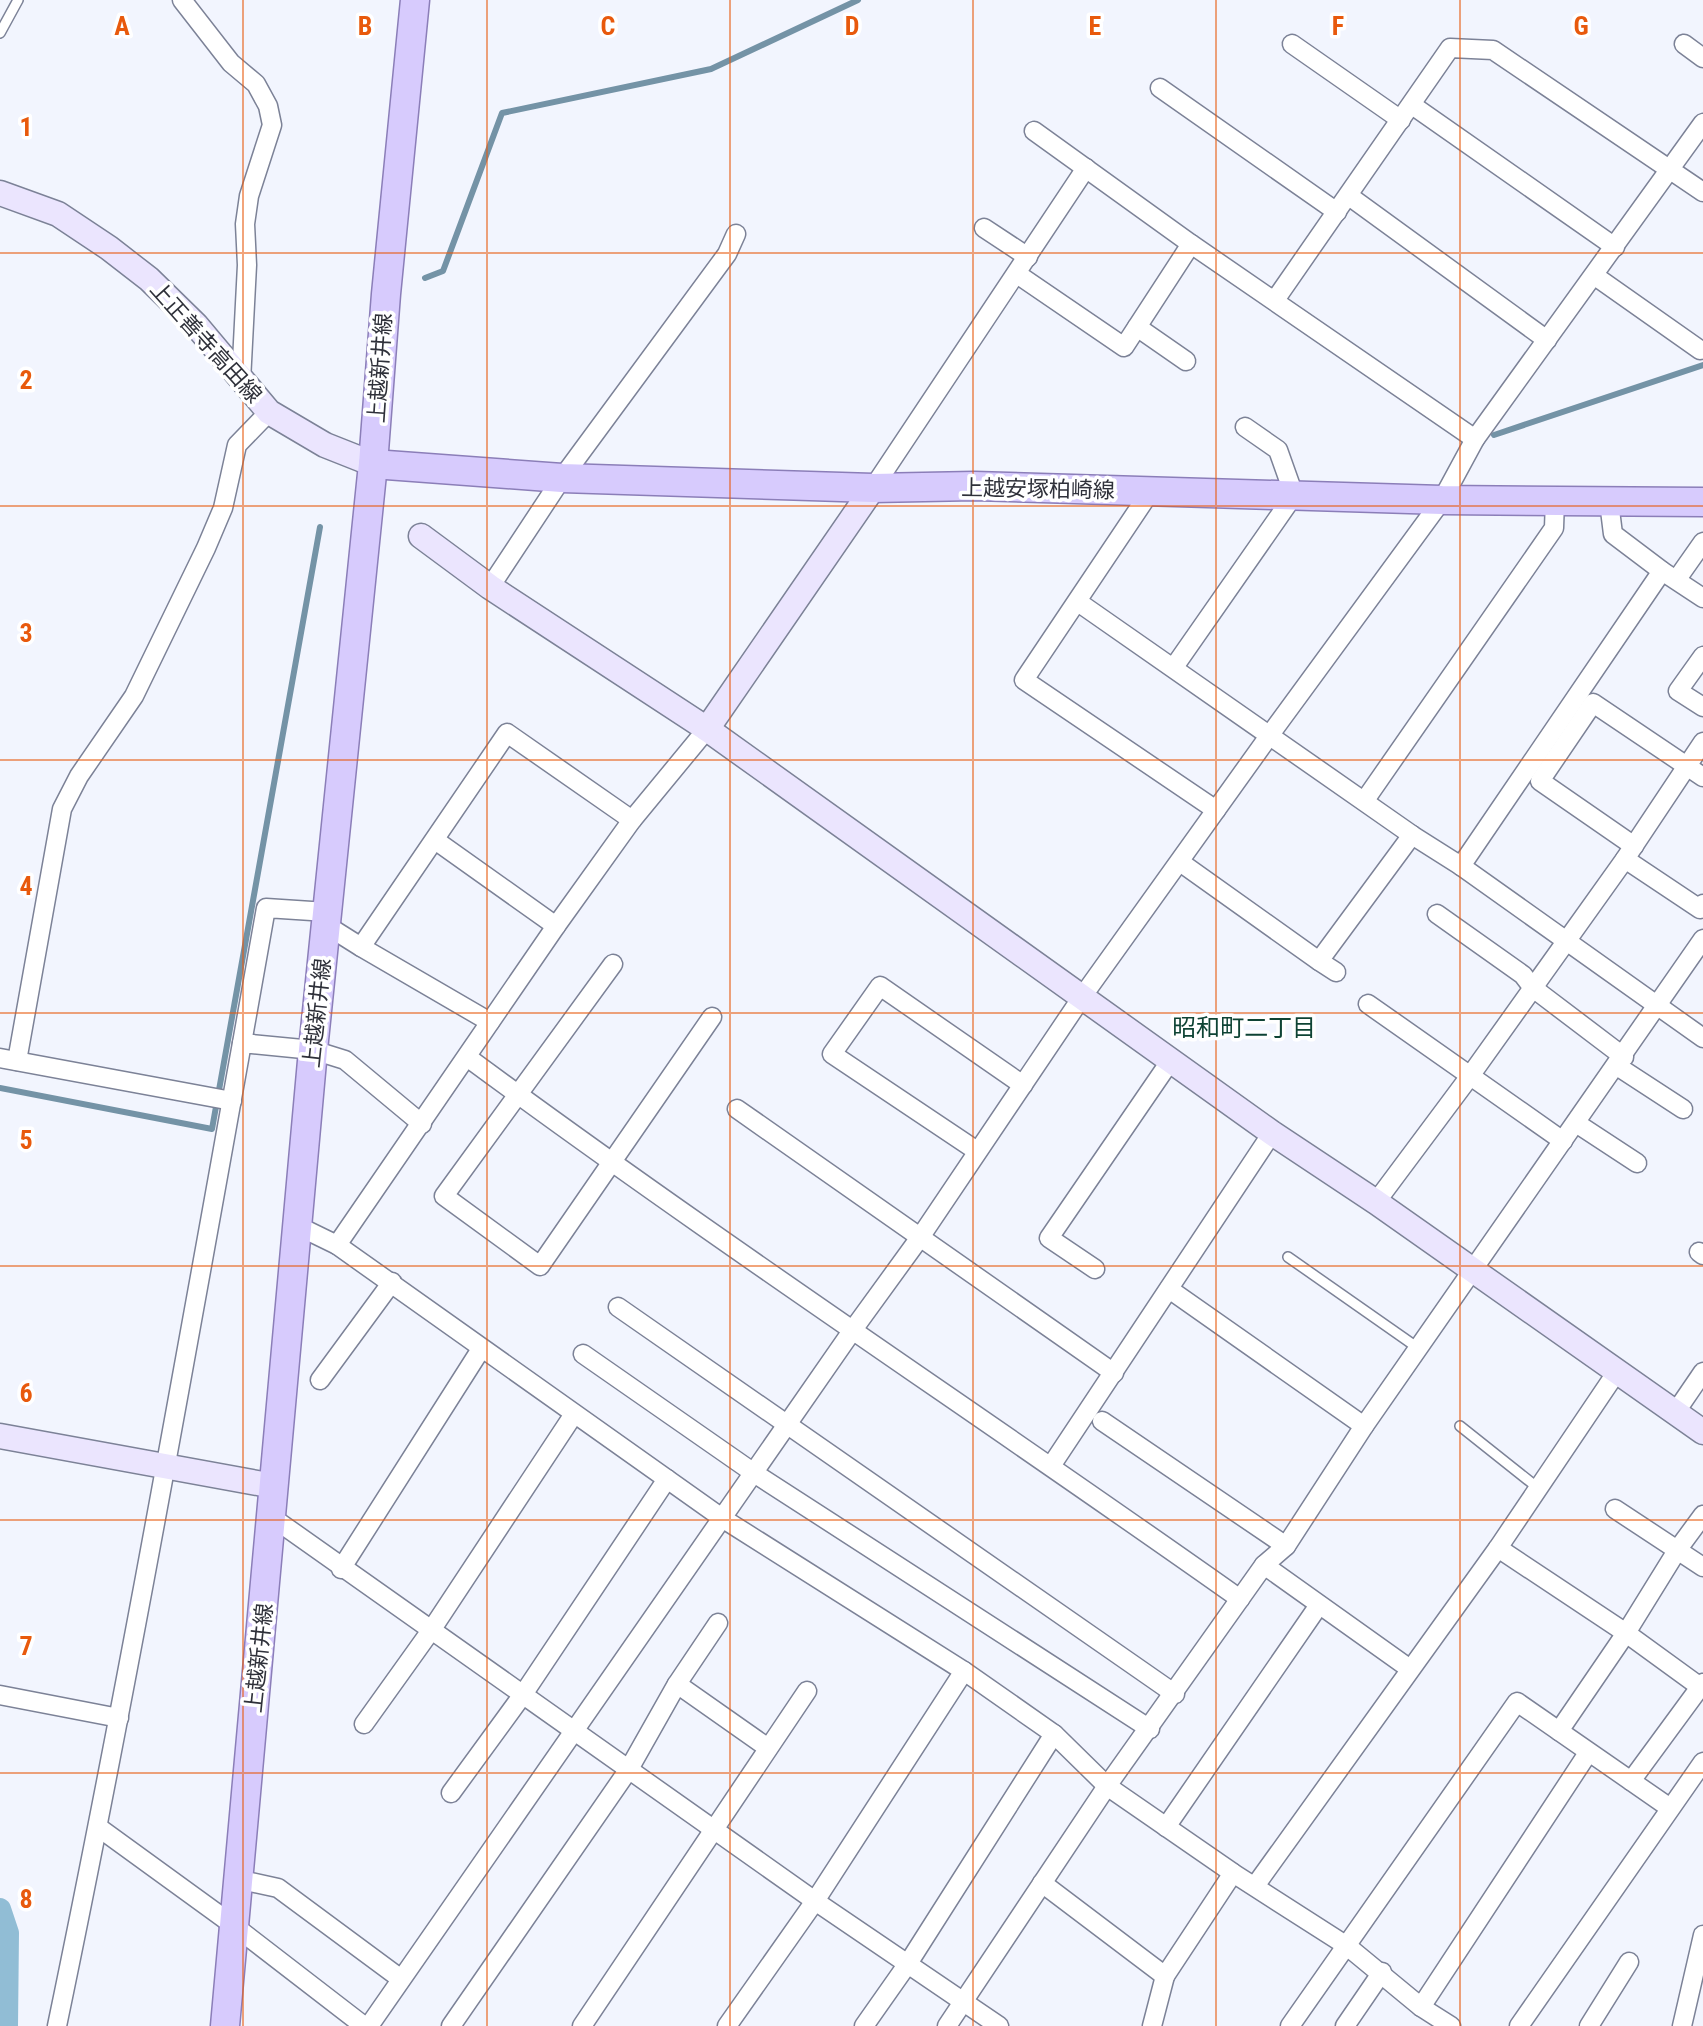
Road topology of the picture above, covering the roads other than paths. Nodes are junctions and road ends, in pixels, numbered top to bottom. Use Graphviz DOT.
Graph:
graph roads {
  1 [pos="18,0"];
  2 [pos="182,0"];
  3 [pos="415,0"];
  4 [pos="0,33"];
  5 [pos="1292,44"];
  6 [pos="1684,44"];
  7 [pos="1703,58"];
  8 [pos="1160,88"];
  9 [pos="1406,112"];
  10 [pos="1703,123"];
  11 [pos="1034,131"];
  12 [pos="1086,168"];
  13 [pos="1671,168"];
  14 [pos="1703,192"];
  15 [pos="0,193"];
  16 [pos="1349,196"];
  17 [pos="1337,212"];
  18 [pos="984,228"];
  19 [pos="736,234"];
  20 [pos="1191,244"];
  21 [pos="1615,247"];
  22 [pos="1028,257"];
  23 [pos="1017,274"];
  24 [pos="1595,276"];
  25 [pos="1275,300"];
  26 [pos="1137,327"];
  27 [pos="1547,340"];
  28 [pos="1700,350"];
  29 [pos="1186,361"];
  30 [pos="241,381"];
  31 [pos="269,412"];
  32 [pos="1245,427"];
  33 [pos="1475,439"];
  34 [pos="373,464"];
  35 [pos="562,478"];
  36 [pos="873,488"];
  37 [pos="1150,492"];
  38 [pos="1294,495"];
  39 [pos="1442,500"];
  40 [pos="1555,500"];
  41 [pos="1609,502"];
  42 [pos="1703,502"];
  43 [pos="421,536"];
  44 [pos="1703,542"];
  45 [pos="1670,575"];
  46 [pos="490,587"];
  47 [pos="1703,598"];
  48 [pos="1078,602"];
  49 [pos="1703,656"];
  50 [pos="1174,667"];
  51 [pos="1703,707"];
  52 [pos="707,729"];
  53 [pos="1269,736"];
  54 [pos="1703,742"];
  55 [pos="1686,766"];
  56 [pos="1703,777"];
  57 [pos="1365,800"];
  58 [pos="1216,810"];
  59 [pos="632,820"];
  60 [pos="1412,835"];
  61 [pos="435,840"];
  62 [pos="1630,853"];
  63 [pos="1180,862"];
  64 [pos="1461,866"];
  65 [pos="1703,904"];
  66 [pos="1437,914"];
  67 [pos="326,919"];
  68 [pos="556,926"];
  69 [pos="1703,939"];
  70 [pos="1566,942"];
  71 [pos="361,947"];
  72 [pos="1319,961"];
  73 [pos="613,964"];
  74 [pos="1336,972"];
  75 [pos="1533,988"];
  76 [pos="1082,997"];
  77 [pos="1368,1004"];
  78 [pos="1658,1007"];
  79 [pos="712,1017"];
  80 [pos="490,1022"];
  81 [pos="1703,1038"];
  82 [pos="242,1043"];
  83 [pos="313,1050"];
  84 [pos="467,1057"];
  85 [pos="9,1060"];
  86 [pos="1171,1060"];
  87 [pos="1620,1061"];
  88 [pos="1470,1076"];
  89 [pos="1023,1085"];
  90 [pos="518,1094"];
  91 [pos="232,1101"];
  92 [pos="737,1109"];
  93 [pos="1683,1109"];
  94 [pos="1576,1123"];
  95 [pos="422,1124"];
  96 [pos="1272,1133"];
  97 [pos="1563,1141"];
  98 [pos="977,1151"];
  99 [pos="611,1163"];
  100 [pos="1637,1163"];
  101 [pos="1376,1202"];
  102 [pos="298,1226"];
  103 [pos="921,1236"];
  104 [pos="337,1245"];
  105 [pos="1288,1257"];
  106 [pos="1095,1269"];
  107 [pos="1473,1272"];
  108 [pos="392,1282"];
  109 [pos="1169,1289"];
  110 [pos="618,1307"];
  111 [pos="852,1331"];
  112 [pos="1418,1348"];
  113 [pos="481,1349"];
  114 [pos="583,1354"];
  115 [pos="1703,1372"];
  116 [pos="1114,1373"];
  117 [pos="1616,1373"];
  118 [pos="320,1380"];
  119 [pos="1675,1413"];
  120 [pos="574,1414"];
  121 [pos="1102,1421"];
  122 [pos="786,1426"];
  123 [pos="1364,1426"];
  124 [pos="1460,1426"];
  125 [pos="1703,1432"];
  126 [pos="0,1436"];
  127 [pos="167,1466"];
  128 [pos="1051,1466"];
  129 [pos="754,1473"];
  130 [pos="667,1479"];
  131 [pos="274,1486"];
  132 [pos="1538,1488"];
  133 [pos="1615,1509"];
  134 [pos="1703,1515"];
  135 [pos="273,1518"];
  136 [pos="722,1518"];
  137 [pos="1286,1546"];
  138 [pos="1498,1548"];
  139 [pos="1678,1549"];
  140 [pos="1264,1565"];
  141 [pos="1703,1567"];
  142 [pos="341,1569"];
  143 [pos="1240,1599"];
  144 [pos="1319,1605"];
  145 [pos="718,1623"];
  146 [pos="432,1629"];
  147 [pos="1626,1633"];
  148 [pos="1410,1669"];
  149 [pos="964,1671"];
  150 [pos="677,1684"];
  151 [pos="1702,1687"];
  152 [pos="807,1691"];
  153 [pos="524,1693"];
  154 [pos="1175,1694"];
  155 [pos="0,1695"];
  156 [pos="119,1718"];
  157 [pos="364,1724"];
  158 [pos="574,1729"];
  159 [pos="1150,1729"];
  160 [pos="1559,1731"];
  161 [pos="1054,1734"];
  162 [pos="768,1748"];
  163 [pos="1588,1753"];
  164 [pos="1703,1762"];
  165 [pos="629,1769"];
  166 [pos="1631,1781"];
  167 [pos="1107,1786"];
  168 [pos="451,1793"];
  169 [pos="1670,1808"];
  170 [pos="98,1827"];
  171 [pos="1166,1827"];
  172 [pos="716,1830"];
  173 [pos="1233,1873"];
  174 [pos="237,1879"];
  175 [pos="1042,1883"];
  176 [pos="1255,1886"];
  177 [pos="815,1901"];
  178 [pos="233,1925"];
  179 [pos="1703,1935"];
  180 [pos="1347,1946"];
  181 [pos="909,1962"];
  182 [pos="1629,1962"];
  183 [pos="1382,1972"];
  184 [pos="1165,1976"];
  185 [pos="401,1979"];
  186 [pos="964,2001"];
  187 [pos="1421,2007"];
  188 [pos="1446,2025"];
  189 [pos="57,2026"];
  190 [pos="225,2026"];
  191 [pos="367,2026"];
  192 [pos="451,2026"];
  193 [pos="582,2026"];
  194 [pos="727,2026"];
  195 [pos="864,2026"];
  196 [pos="947,2026"];
  197 [pos="999,2026"];
  198 [pos="1152,2026"];
  199 [pos="1290,2026"];
  200 [pos="1345,2026"];
  201 [pos="1519,2026"];
  202 [pos="1589,2026"];
  203 [pos="1682,2026"];
  1 -- 4 [label="lane"];
  2 -- 30 [label="street"];
  3 -- 34 [label="main road, 上越新井線"];
  5 -- 9 [label="street"];
  6 -- 7 [label="street"];
  8 -- 17 [label="street"];
  9 -- 13 [label="street"];
  9 -- 16 [label="street"];
  9 -- 21 [label="street"];
  10 -- 13 [label="street"];
  11 -- 12 [label="street"];
  12 -- 20 [label="street"];
  12 -- 22 [label="street"];
  13 -- 14 [label="street"];
  13 -- 21 [label="street"];
  15 -- 30 [label="street, 上正善寺高田線"];
  16 -- 17 [label="street"];
  16 -- 27 [label="street"];
  17 -- 25 [label="street"];
  18 -- 22 [label="street"];
  19 -- 35 [label="street"];
  20 -- 25 [label="street"];
  20 -- 26 [label="street"];
  21 -- 24 [label="street"];
  22 -- 23 [label="street"];
  23 -- 26 [label="street"];
  23 -- 36 [label="street"];
  24 -- 27 [label="street"];
  24 -- 28 [label="street"];
  25 -- 33 [label="street"];
  26 -- 29 [label="street"];
  27 -- 33 [label="street"];
  30 -- 31 [label="street, 上正善寺高田線"];
  31 -- 34 [label="street, 上正善寺高田線"];
  31 -- 85 [label="street"];
  32 -- 38 [label="street"];
  33 -- 39 [label="street"];
  34 -- 35 [label="main road, 上越安塚柏崎線"];
  34 -- 67 [label="main road, 上越新井線"];
  35 -- 36 [label="main road, 上越安塚柏崎線"];
  35 -- 46 [label="street"];
  36 -- 37 [label="main road, 上越安塚柏崎線"];
  36 -- 52 [label="street"];
  37 -- 38 [label="main road, 上越安塚柏崎線"];
  37 -- 48 [label="street"];
  38 -- 39 [label="main road, 上越安塚柏崎線"];
  38 -- 50 [label="street"];
  39 -- 40 [label="main road, 上越安塚柏崎線"];
  39 -- 53 [label="street"];
  40 -- 41 [label="main road, 上越安塚柏崎線"];
  40 -- 57 [label="street"];
  41 -- 42 [label="main road, 上越安塚柏崎線"];
  41 -- 45 [label="street"];
  43 -- 46 [label="street"];
  44 -- 45 [label="street"];
  45 -- 47 [label="street"];
  45 -- 64 [label="street"];
  46 -- 52 [label="street"];
  48 -- 50 [label="street"];
  48 -- 58 [label="street"];
  49 -- 51 [label="street"];
  50 -- 53 [label="street"];
  52 -- 59 [label="street"];
  52 -- 76 [label="street"];
  53 -- 57 [label="street"];
  53 -- 58 [label="street"];
  54 -- 55 [label="street"];
  55 -- 56 [label="street"];
  55 -- 62 [label="street"];
  55 -- 62 [label="street"];
  57 -- 60 [label="street"];
  58 -- 63 [label="street"];
  59 -- 61 [label="street"];
  59 -- 68 [label="street"];
  60 -- 64 [label="street"];
  60 -- 72 [label="street"];
  61 -- 68 [label="street"];
  61 -- 71 [label="street"];
  62 -- 65 [label="street"];
  62 -- 70 [label="street"];
  63 -- 72 [label="street"];
  63 -- 76 [label="street"];
  64 -- 70 [label="street"];
  66 -- 75 [label="street"];
  67 -- 71 [label="street"];
  67 -- 82 [label="street"];
  67 -- 83 [label="main road, 上越新井線"];
  68 -- 80 [label="street"];
  69 -- 78 [label="street"];
  70 -- 75 [label="street"];
  70 -- 78 [label="street"];
  71 -- 80 [label="street"];
  72 -- 74 [label="street"];
  73 -- 90 [label="street"];
  75 -- 87 [label="street"];
  75 -- 88 [label="street"];
  76 -- 86 [label="street"];
  76 -- 89 [label="street"];
  77 -- 88 [label="street"];
  78 -- 81 [label="street"];
  78 -- 87 [label="street"];
  79 -- 99 [label="street"];
  80 -- 84 [label="street"];
  82 -- 83 [label="street"];
  82 -- 91 [label="street"];
  83 -- 95 [label="street"];
  83 -- 102 [label="main road, 上越新井線"];
  84 -- 90 [label="street"];
  84 -- 95 [label="street"];
  85 -- 91 [label="street"];
  86 -- 96 [label="street"];
  86 -- 106 [label="street"];
  87 -- 93 [label="street"];
  87 -- 94 [label="street"];
  88 -- 97 [label="street"];
  88 -- 101 [label="street"];
  89 -- 98 [label="street"];
  89 -- 98 [label="street"];
  90 -- 99 [label="street"];
  90 -- 99 [label="street"];
  91 -- 127 [label="street"];
  92 -- 103 [label="street"];
  94 -- 97 [label="street"];
  94 -- 100 [label="street"];
  95 -- 104 [label="street"];
  96 -- 101 [label="street"];
  96 -- 109 [label="street"];
  97 -- 107 [label="street"];
  98 -- 103 [label="street"];
  99 -- 111 [label="street"];
  101 -- 107 [label="street"];
  102 -- 104 [label="street"];
  102 -- 131 [label="main road, 上越新井線"];
  103 -- 111 [label="street"];
  103 -- 116 [label="street"];
  104 -- 108 [label="street"];
  105 -- 112 [label="lane"];
  107 -- 112 [label="street"];
  107 -- 117 [label="street"];
  108 -- 113 [label="street"];
  108 -- 118 [label="street"];
  109 -- 116 [label="street"];
  109 -- 123 [label="street"];
  110 -- 122 [label="street"];
  111 -- 122 [label="street"];
  111 -- 128 [label="street"];
  112 -- 123 [label="street"];
  113 -- 120 [label="street"];
  113 -- 142 [label="street"];
  114 -- 129 [label="street"];
  115 -- 119 [label="street"];
  116 -- 128 [label="street"];
  117 -- 119 [label="street"];
  117 -- 132 [label="street"];
  119 -- 125 [label="street"];
  120 -- 130 [label="street"];
  120 -- 146 [label="street"];
  121 -- 137 [label="street"];
  122 -- 129 [label="street"];
  122 -- 154 [label="street"];
  123 -- 137 [label="street"];
  124 -- 132 [label="lane"];
  126 -- 127 [label="street"];
  127 -- 131 [label="street"];
  127 -- 156 [label="street"];
  128 -- 143 [label="street"];
  129 -- 136 [label="street"];
  129 -- 159 [label="street"];
  130 -- 136 [label="street"];
  130 -- 153 [label="street"];
  131 -- 135 [label="main road, 上越新井線"];
  132 -- 138 [label="street"];
  133 -- 139 [label="street"];
  134 -- 139 [label="street"];
  135 -- 142 [label="street"];
  135 -- 174 [label="main road, 上越新井線"];
  136 -- 149 [label="street"];
  136 -- 158 [label="street"];
  137 -- 140 [label="street"];
  138 -- 147 [label="street"];
  138 -- 148 [label="street"];
  139 -- 141 [label="street"];
  139 -- 147 [label="street"];
  140 -- 143 [label="street"];
  140 -- 144 [label="street"];
  142 -- 146 [label="street"];
  143 -- 154 [label="street"];
  144 -- 148 [label="street"];
  144 -- 171 [label="street"];
  145 -- 150 [label="street"];
  146 -- 153 [label="street"];
  146 -- 157 [label="street"];
  147 -- 151 [label="street"];
  147 -- 160 [label="street"];
  148 -- 176 [label="street"];
  149 -- 161 [label="street"];
  149 -- 177 [label="street"];
  150 -- 162 [label="street"];
  150 -- 165 [label="street"];
  151 -- 166 [label="street"];
  152 -- 162 [label="street"];
  153 -- 158 [label="street"];
  153 -- 168 [label="street"];
  154 -- 159 [label="street"];
  155 -- 156 [label="street"];
  156 -- 170 [label="street"];
  158 -- 165 [label="street"];
  158 -- 185 [label="street"];
  159 -- 167 [label="street"];
  160 -- 163 [label="street"];
  160 -- 180 [label="street"];
  161 -- 167 [label="street"];
  161 -- 181 [label="street"];
  162 -- 172 [label="street"];
  163 -- 166 [label="street"];
  163 -- 187 [label="street"];
  164 -- 169 [label="street"];
  165 -- 172 [label="street"];
  165 -- 192 [label="street"];
  166 -- 169 [label="street"];
  167 -- 171 [label="street"];
  167 -- 175 [label="street"];
  169 -- 201 [label="street"];
  170 -- 178 [label="street"];
  170 -- 189 [label="street"];
  171 -- 173 [label="street"];
  172 -- 177 [label="street"];
  172 -- 193 [label="street"];
  173 -- 176 [label="street"];
  173 -- 184 [label="street"];
  174 -- 178 [label="main road, 上越新井線"];
  174 -- 185 [label="street"];
  175 -- 184 [label="street"];
  175 -- 186 [label="street"];
  176 -- 180 [label="street"];
  177 -- 181 [label="street"];
  177 -- 194 [label="street"];
  178 -- 190 [label="main road, 上越新井線"];
  178 -- 191 [label="street"];
  179 -- 203 [label="street"];
  180 -- 183 [label="street"];
  180 -- 199 [label="street"];
  181 -- 186 [label="street"];
  181 -- 195 [label="street"];
  182 -- 202 [label="street"];
  183 -- 187 [label="street"];
  183 -- 200 [label="street"];
  184 -- 198 [label="street"];
  185 -- 191 [label="street"];
  186 -- 196 [label="street"];
  186 -- 197 [label="street"];
  187 -- 188 [label="street"];
}
